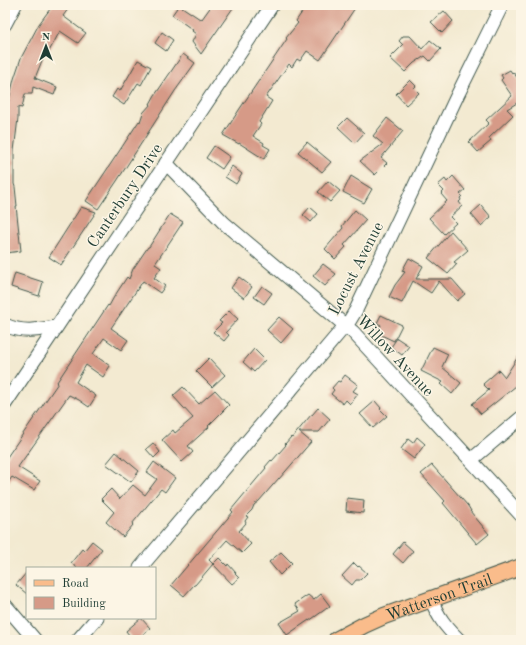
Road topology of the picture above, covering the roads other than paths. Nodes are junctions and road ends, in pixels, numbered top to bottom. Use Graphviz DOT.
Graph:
graph roads {
  1 [pos="16,5"];
  2 [pos="272,5"];
  3 [pos="502,5"];
  4 [pos="5,24"];
  5 [pos="166,163"];
  6 [pos="5,325"];
  7 [pos="346,325"];
  8 [pos="56,327"];
  9 [pos="5,404"];
  10 [pos="521,418"];
  11 [pos="471,460"];
  12 [pos="521,515"];
  13 [pos="141,567"];
  14 [pos="521,567"];
  15 [pos="431,599"];
  16 [pos="5,604"];
  17 [pos="96,619"];
  18 [pos="35,640"];
  19 [pos="78,640"];
  20 [pos="336,640"];
  21 [pos="459,640"];
  1 -- 4 [label="street"];
  2 -- 5 [label="street, Canterbury Drive"];
  3 -- 7 [label="street, Locust Avenue"];
  5 -- 7 [label="street, Willow Avenue"];
  5 -- 8 [label="street, Canterbury Drive"];
  6 -- 8 [label="street"];
  7 -- 11 [label="street, Willow Avenue"];
  7 -- 13 [label="street, Locust Avenue"];
  8 -- 9 [label="street, Canterbury Drive"];
  10 -- 11 [label="street"];
  11 -- 12 [label="street, Willow Avenue"];
  14 -- 15 [label="main road, Watterson Trail"];
  15 -- 20 [label="main road, Watterson Trail"];
  15 -- 21 [label="street"];
  16 -- 18 [label="street"];
  17 -- 19 [label="street"];
}
